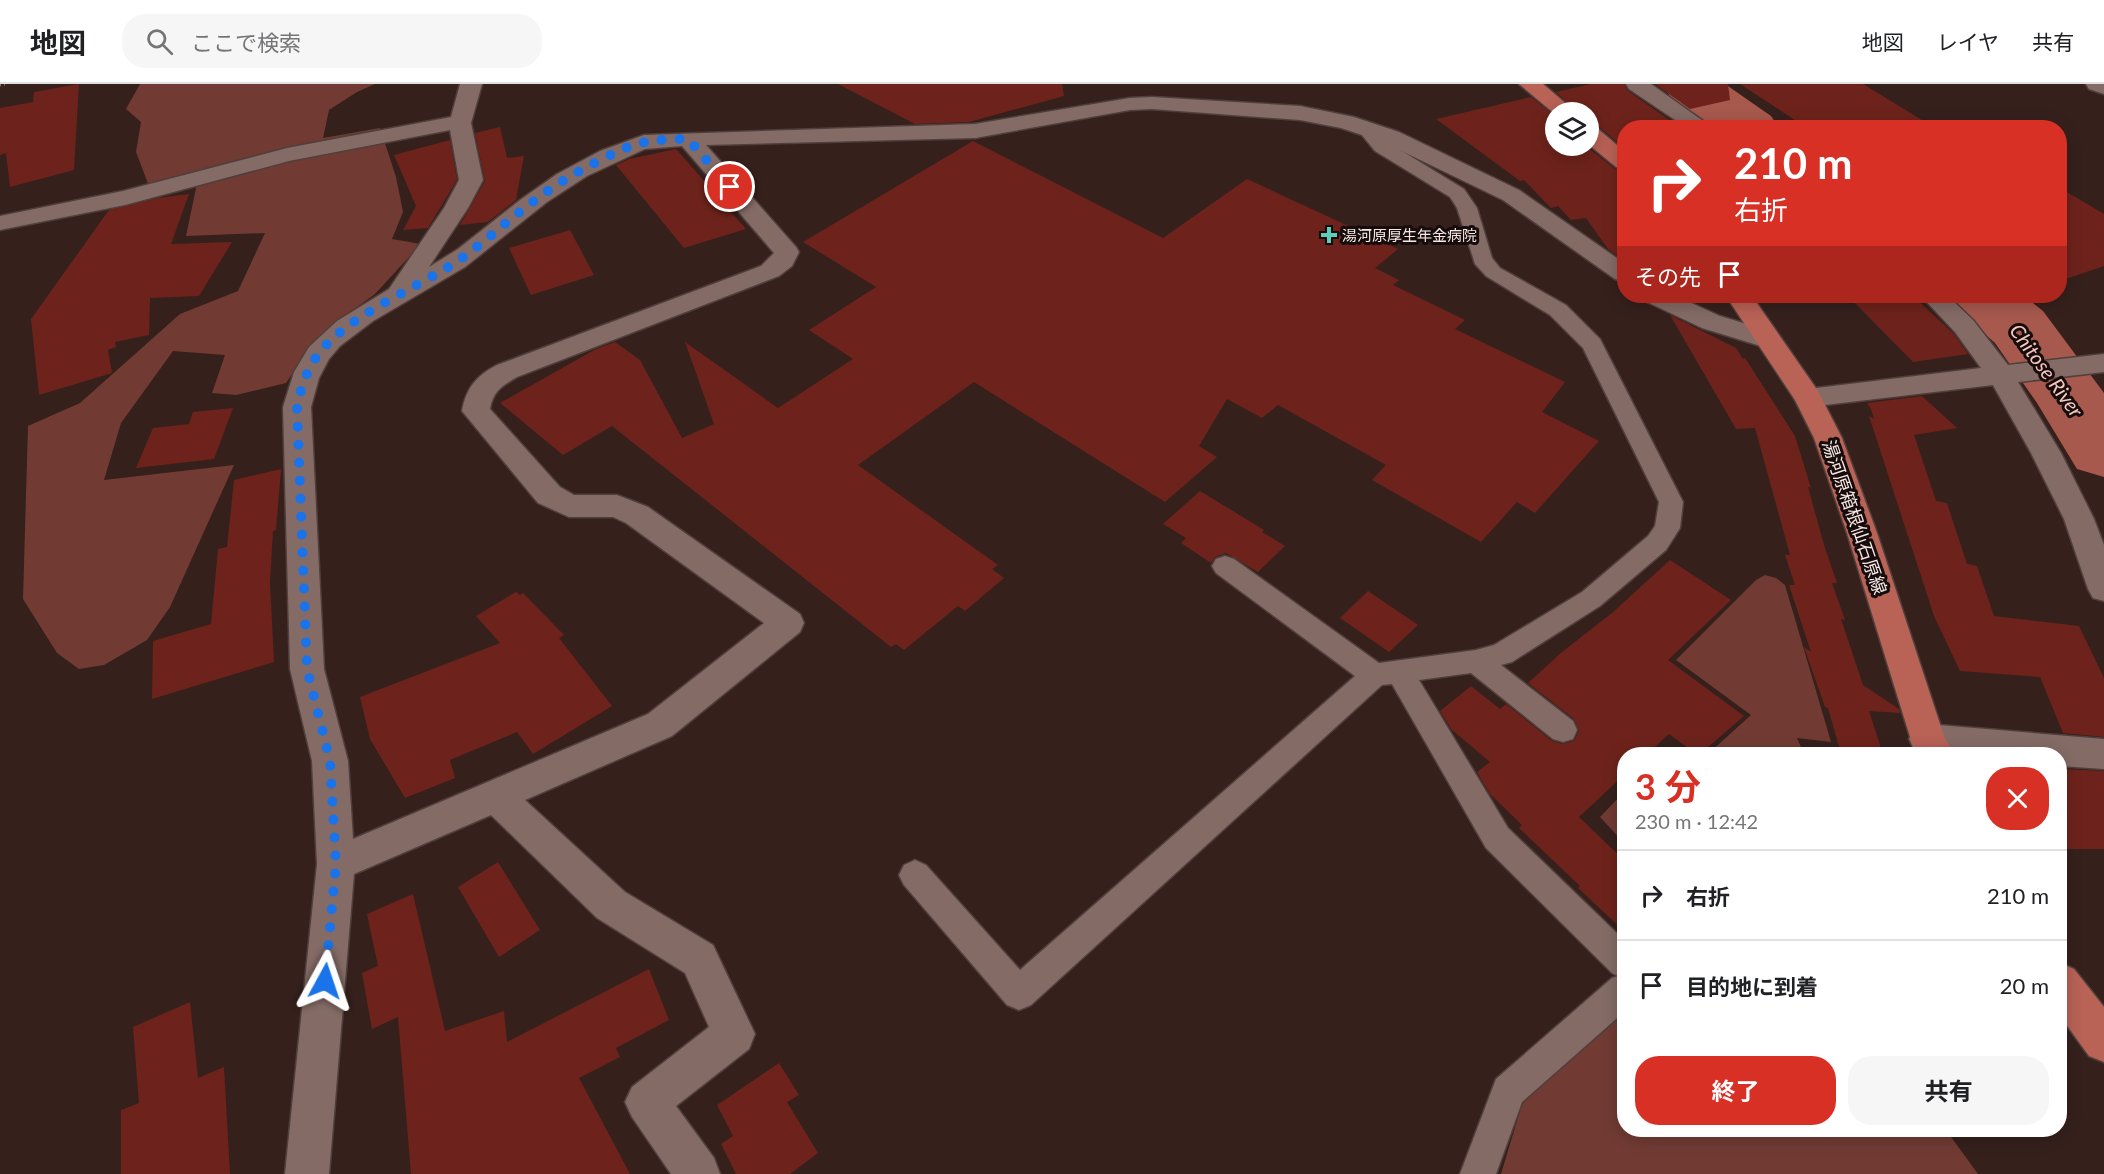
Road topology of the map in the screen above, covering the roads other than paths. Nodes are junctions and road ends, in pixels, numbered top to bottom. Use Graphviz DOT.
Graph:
graph roads {
  1 [pos="471,84"];
  2 [pos="1530,84"];
  3 [pos="1637,84"];
  4 [pos="2097,84"];
  5 [pos="2104,88"];
  6 [pos="1552,102"];
  7 [pos="1690,120"];
  8 [pos="460,123"];
  9 [pos="1366,129"];
  10 [pos="688,139"];
  11 [pos="1599,141"];
  12 [pos="1617,156"];
  13 [pos="0,223"];
  14 [pos="1617,269"];
  15 [pos="394,298"];
  16 [pos="1671,303"];
  17 [pos="1744,303"];
  18 [pos="1941,303"];
  19 [pos="1767,339"];
  20 [pos="2098,364"];
  21 [pos="2005,376"];
  22 [pos="1808,398"];
  23 [pos="1225,566"];
  24 [pos="2104,589"];
  25 [pos="1476,661"];
  26 [pos="1387,673"];
  27 [pos="1563,730"];
  28 [pos="1931,747"];
  29 [pos="2067,753"];
  30 [pos="2104,754"];
  31 [pos="496,796"];
  32 [pos="336,864"];
  33 [pos="915,875"];
  34 [pos="1617,955"];
  35 [pos="2067,992"];
  36 [pos="1617,996"];
  37 [pos="2104,1041"];
  38 [pos="307,1174"];
  39 [pos="698,1174"];
  40 [pos="1478,1174"];
  1 -- 8 [label="street"];
  2 -- 6 [label="main road"];
  3 -- 7 [label="street"];
  4 -- 5 [label="street"];
  8 -- 13 [label="street"];
  8 -- 15 [label="street"];
  9 -- 10 [label="street"];
  9 -- 14 [label="street"];
  9 -- 25 [label="lane"];
  10 -- 15 [label="street"];
  10 -- 31 [label="street"];
  11 -- 12 [label="main road"];
  15 -- 32 [label="street"];
  16 -- 19 [label="street"];
  17 -- 19 [label="main road, 湯河原箱根仙石原線"];
  18 -- 21 [label="street"];
  19 -- 22 [label="main road, 湯河原箱根仙石原線"];
  20 -- 21 [label="street"];
  21 -- 22 [label="street"];
  21 -- 24 [label="street"];
  22 -- 28 [label="main road, 湯河原箱根仙石原線"];
  23 -- 26 [label="lane"];
  25 -- 26 [label="lane"];
  25 -- 27 [label="lane"];
  26 -- 33 [label="lane"];
  26 -- 34 [label="lane"];
  29 -- 30 [label="street"];
  31 -- 32 [label="street"];
  31 -- 39 [label="street"];
  32 -- 38 [label="street"];
  35 -- 37 [label="main road"];
  36 -- 40 [label="lane"];
}
